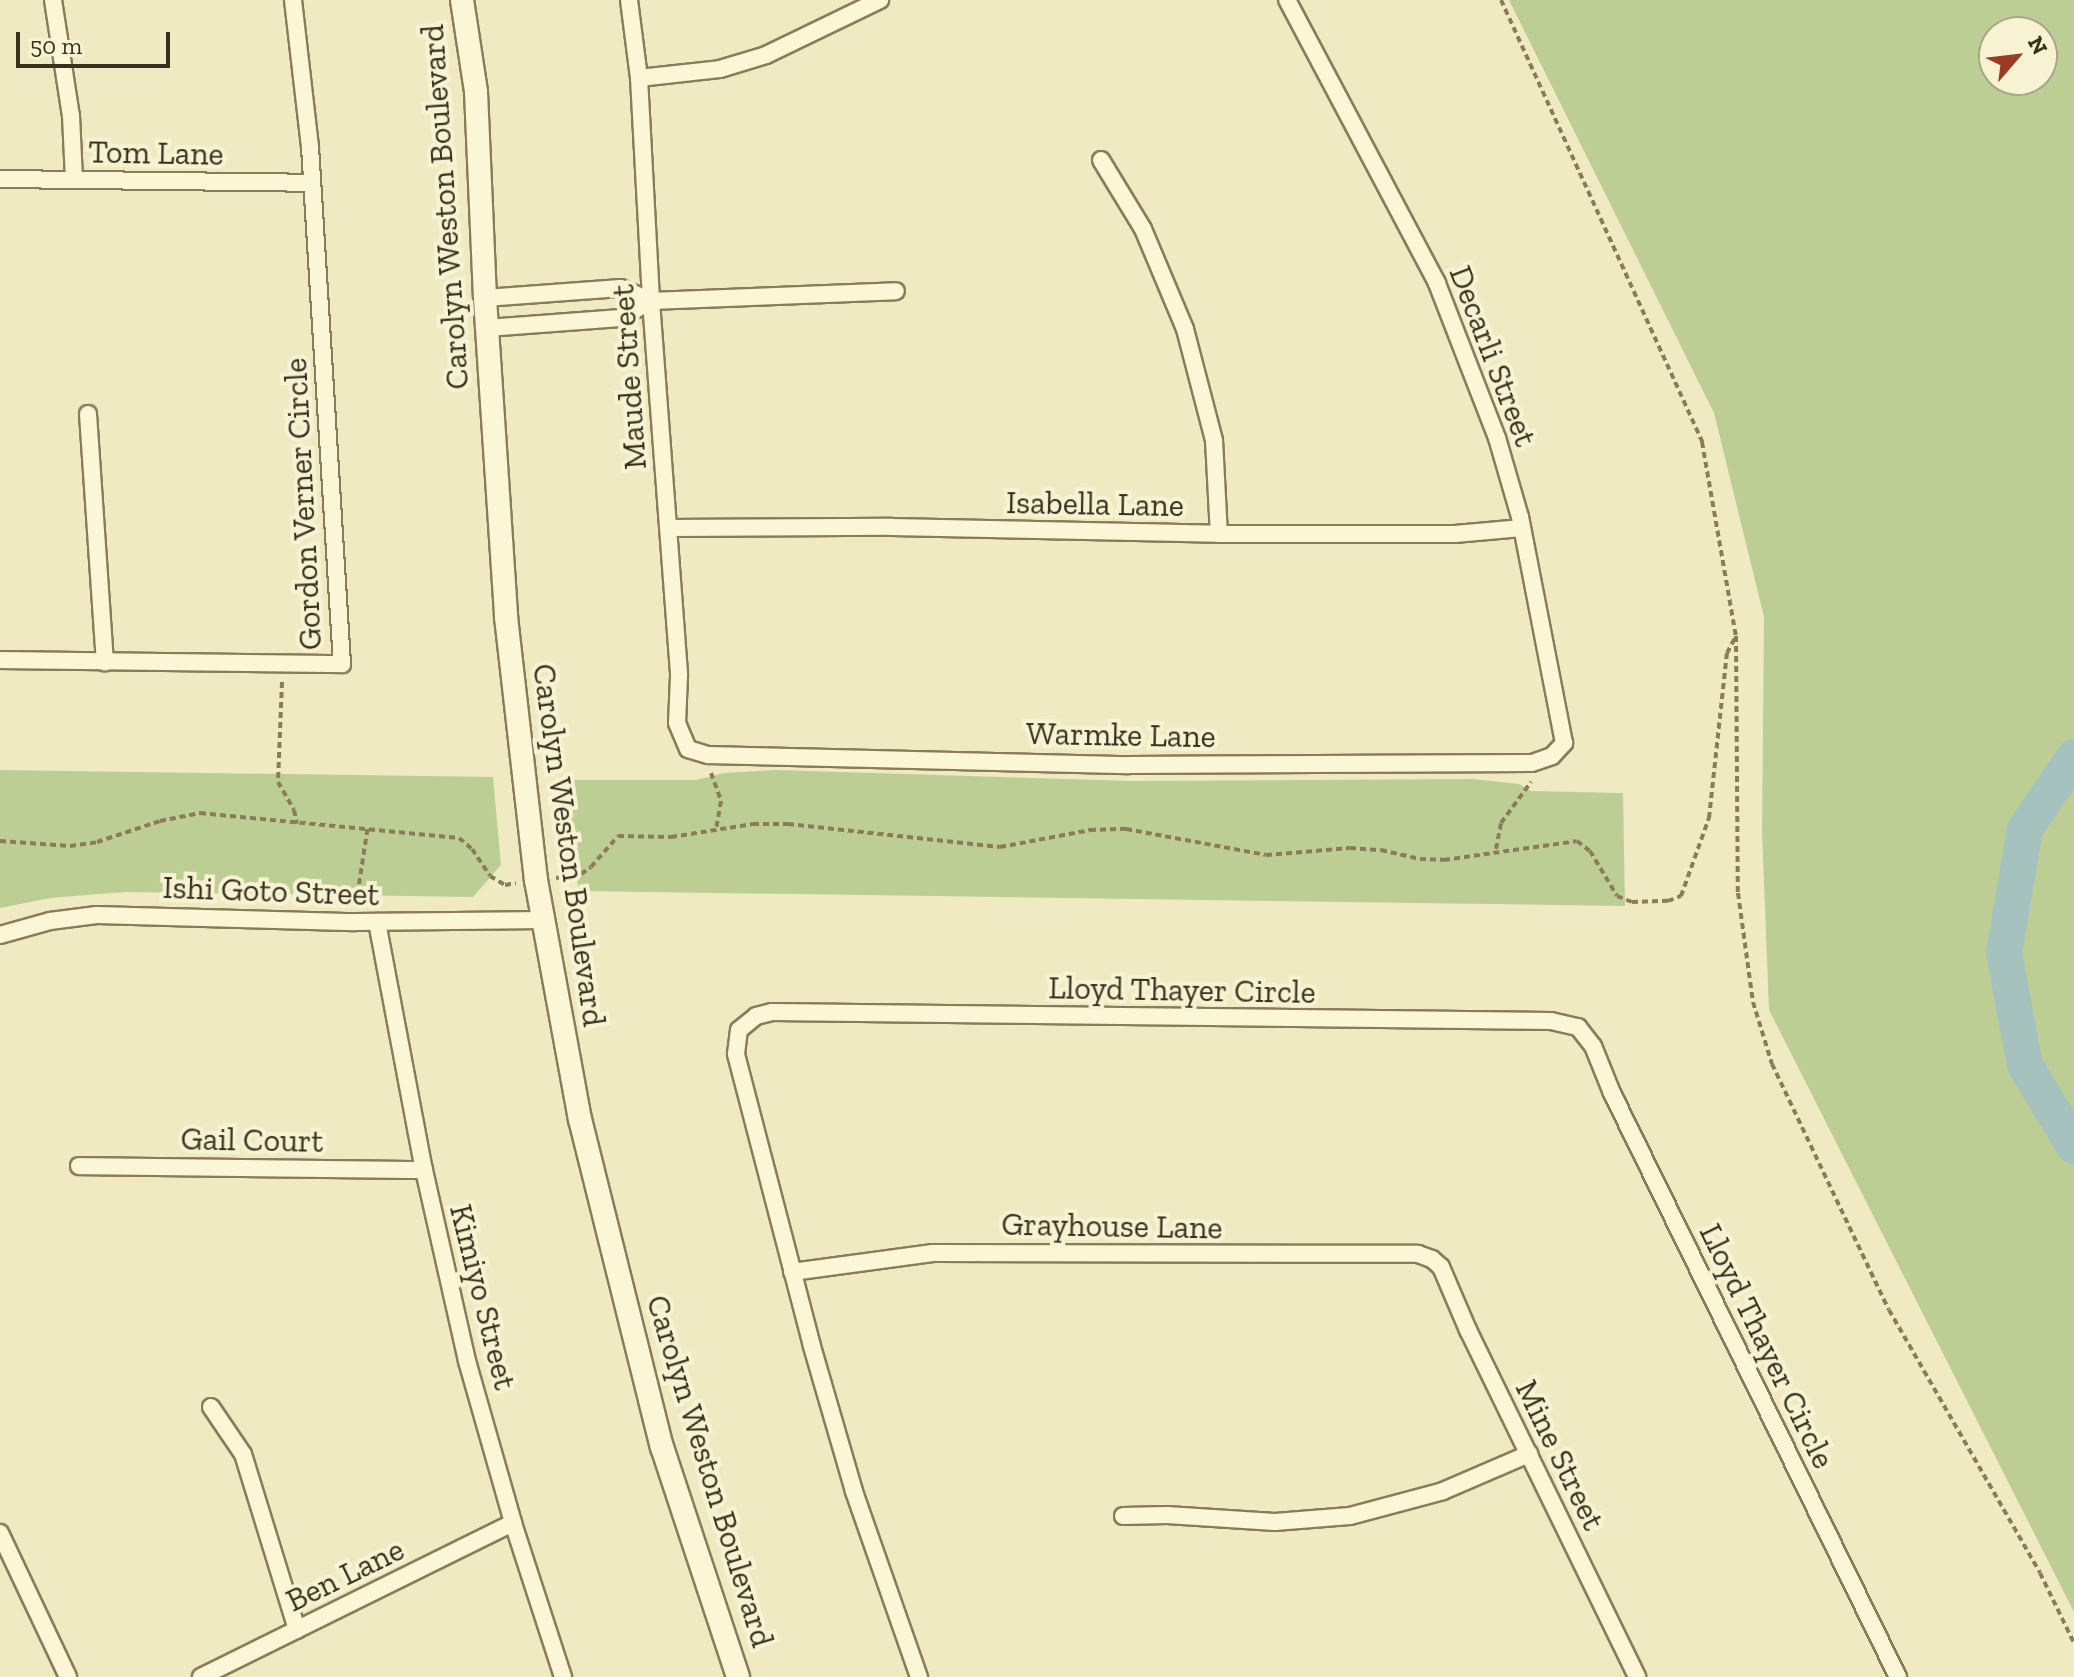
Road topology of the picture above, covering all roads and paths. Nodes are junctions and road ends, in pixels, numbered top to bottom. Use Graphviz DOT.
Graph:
graph roads {
  1 [pos="53,0"];
  2 [pos="293,0"];
  3 [pos="462,0"];
  4 [pos="629,0"];
  5 [pos="880,0"];
  6 [pos="1287,0"];
  7 [pos="1501,0"];
  8 [pos="639,78"];
  9 [pos="1101,160"];
  10 [pos="0,179"];
  11 [pos="74,180"];
  12 [pos="311,183"];
  13 [pos="896,291"];
  14 [pos="485,298"];
  15 [pos="651,301"];
  16 [pos="487,328"];
  17 [pos="88,414"];
  18 [pos="668,528"];
  19 [pos="1522,528"];
  20 [pos="1219,534"];
  21 [pos="1736,636"];
  22 [pos="0,660"];
  23 [pos="105,662"];
  24 [pos="283,664"];
  25 [pos="688,749"];
  26 [pos="708,755"];
  27 [pos="1552,756"];
  28 [pos="1532,763"];
  29 [pos="297,824"];
  30 [pos="368,826"];
  31 [pos="717,829"];
  32 [pos="0,841"];
  33 [pos="1496,850"];
  34 [pos="536,880"];
  35 [pos="544,920"];
  36 [pos="355,922"];
  37 [pos="377,922"];
  38 [pos="0,935"];
  39 [pos="79,1166"];
  40 [pos="424,1170"];
  41 [pos="1432,1259"];
  42 [pos="792,1272"];
  43 [pos="211,1407"];
  44 [pos="1529,1454"];
  45 [pos="1123,1516"];
  46 [pos="513,1523"];
  47 [pos="0,1533"];
  48 [pos="297,1630"];
  49 [pos="2074,1643"];
  50 [pos="68,1677"];
  51 [pos="201,1677"];
  52 [pos="563,1677"];
  53 [pos="738,1677"];
  54 [pos="919,1677"];
  55 [pos="1637,1677"];
  56 [pos="1898,1677"];
  1 -- 11 [label="street"];
  2 -- 12 [label="street, Gordon Verner Circle"];
  3 -- 14 [label="street, Carolyn Weston Boulevard"];
  4 -- 8 [label="street, Maude Street"];
  5 -- 8 [label="street"];
  6 -- 19 [label="street, Decarli Street"];
  7 -- 21 [label="path"];
  8 -- 15 [label="street, Maude Street"];
  9 -- 20 [label="street"];
  10 -- 11 [label="street, Tom Lane"];
  11 -- 12 [label="street, Tom Lane"];
  12 -- 24 [label="street, Gordon Verner Circle"];
  13 -- 15 [label="street"];
  14 -- 15 [label="street"];
  14 -- 16 [label="street, Carolyn Weston Boulevard"];
  15 -- 16 [label="street"];
  15 -- 18 [label="street, Maude Street"];
  16 -- 34 [label="street, Carolyn Weston Boulevard"];
  17 -- 23 [label="street"];
  18 -- 20 [label="street, Isabella Lane"];
  18 -- 25 [label="street, Maude Street"];
  19 -- 20 [label="street, Isabella Lane"];
  19 -- 27 [label="street, Decarli Street"];
  21 -- 33 [label="path"];
  21 -- 49 [label="path"];
  22 -- 23 [label="street, Gordon Verner Circle"];
  23 -- 24 [label="street, Gordon Verner Circle"];
  24 -- 29 [label="path"];
  25 -- 26 [label="street, Warmke Lane"];
  26 -- 28 [label="street, Warmke Lane"];
  26 -- 31 [label="path"];
  27 -- 28 [label="street, Warmke Lane"];
  28 -- 33 [label="path"];
  29 -- 30 [label="path"];
  29 -- 32 [label="path"];
  30 -- 34 [label="path"];
  30 -- 36 [label="path"];
  31 -- 33 [label="path"];
  31 -- 34 [label="path"];
  34 -- 35 [label="street, Carolyn Weston Boulevard"];
  35 -- 37 [label="street, Ishi Goto Street"];
  35 -- 53 [label="street, Carolyn Weston Boulevard"];
  36 -- 37 [label="street, Ishi Goto Street"];
  36 -- 38 [label="street, Ishi Goto Street"];
  37 -- 40 [label="street, Kimiyo Street"];
  39 -- 40 [label="street, Gail Court"];
  40 -- 46 [label="street, Kimiyo Street"];
  41 -- 42 [label="street, Grayhouse Lane"];
  41 -- 44 [label="street, Mine Street"];
  42 -- 54 [label="street, Lloyd Thayer Circle"];
  42 -- 56 [label="street, Lloyd Thayer Circle"];
  43 -- 48 [label="street"];
  44 -- 45 [label="street"];
  44 -- 55 [label="street, Mine Street"];
  46 -- 48 [label="street, Ben Lane"];
  46 -- 52 [label="street, Kimiyo Street"];
  47 -- 50 [label="street"];
  48 -- 51 [label="street, Ben Lane"];
}
